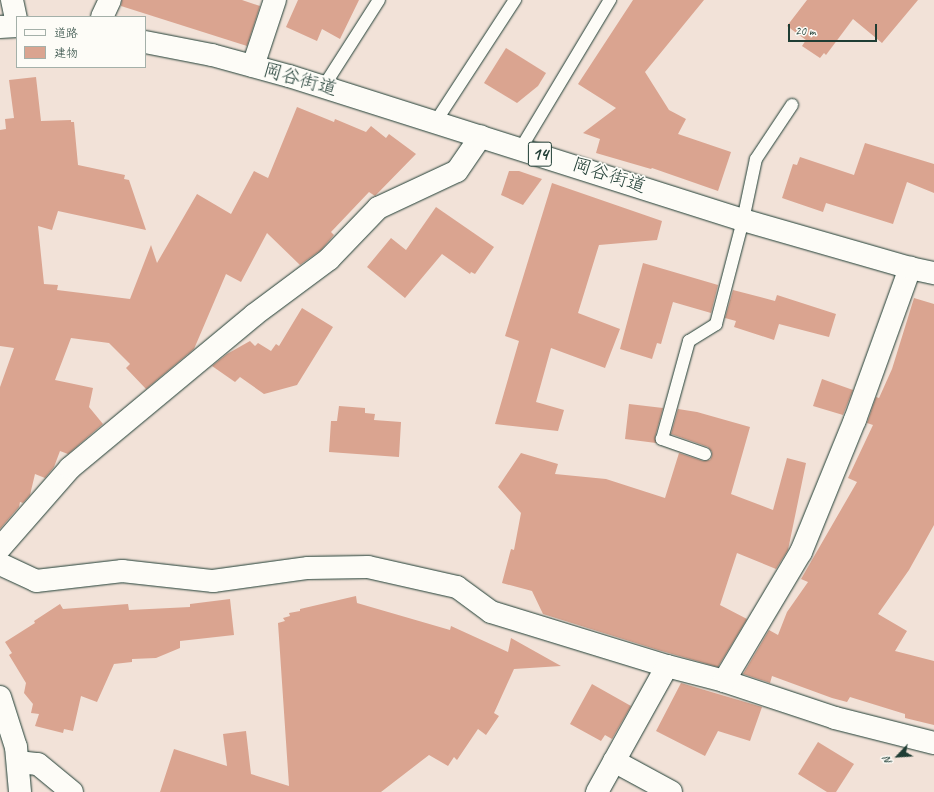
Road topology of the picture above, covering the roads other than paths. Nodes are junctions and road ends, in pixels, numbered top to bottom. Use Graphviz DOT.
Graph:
graph roads {
  1 [pos="12,0"];
  2 [pos="110,0"];
  3 [pos="275,0"];
  4 [pos="379,0"];
  5 [pos="515,0"];
  6 [pos="610,0"];
  7 [pos="102,16"];
  8 [pos="16,19"];
  9 [pos="16,24"];
  10 [pos="0,27"];
  11 [pos="146,42"];
  12 [pos="252,66"];
  13 [pos="324,86"];
  14 [pos="792,105"];
  15 [pos="436,122"];
  16 [pos="481,136"];
  17 [pos="521,148"];
  18 [pos="743,220"];
  19 [pos="910,268"];
  20 [pos="934,273"];
  21 [pos="705,454"];
  22 [pos="0,548"];
  23 [pos="0,564"];
  24 [pos="667,666"];
  25 [pos="724,681"];
  26 [pos="0,696"];
  27 [pos="934,743"];
  28 [pos="614,761"];
  29 [pos="18,762"];
  30 [pos="20,792"];
  31 [pos="72,792"];
  32 [pos="597,792"];
  33 [pos="671,792"];
  1 -- 8 [label="street"];
  2 -- 7 [label="street"];
  3 -- 12 [label="street"];
  4 -- 13 [label="lane"];
  5 -- 15 [label="lane"];
  6 -- 17 [label="lane"];
  9 -- 10 [label="street"];
  11 -- 12 [label="street, 岡谷街道 / 14"];
  12 -- 13 [label="street, 岡谷街道 / 14"];
  13 -- 15 [label="street, 岡谷街道 / 14"];
  14 -- 18 [label="lane"];
  15 -- 16 [label="street, 岡谷街道 / 14"];
  16 -- 17 [label="street, 岡谷街道 / 14"];
  16 -- 22 [label="street"];
  17 -- 18 [label="street, 岡谷街道 / 14"];
  18 -- 19 [label="street, 岡谷街道 / 14"];
  18 -- 21 [label="lane"];
  19 -- 20 [label="street, 岡谷街道 / 14"];
  19 -- 25 [label="street"];
  23 -- 24 [label="street"];
  24 -- 25 [label="street"];
  24 -- 28 [label="street"];
  25 -- 27 [label="street"];
  26 -- 29 [label="street"];
  28 -- 32 [label="street"];
  28 -- 33 [label="street"];
  29 -- 30 [label="street"];
  29 -- 31 [label="street"];
}
